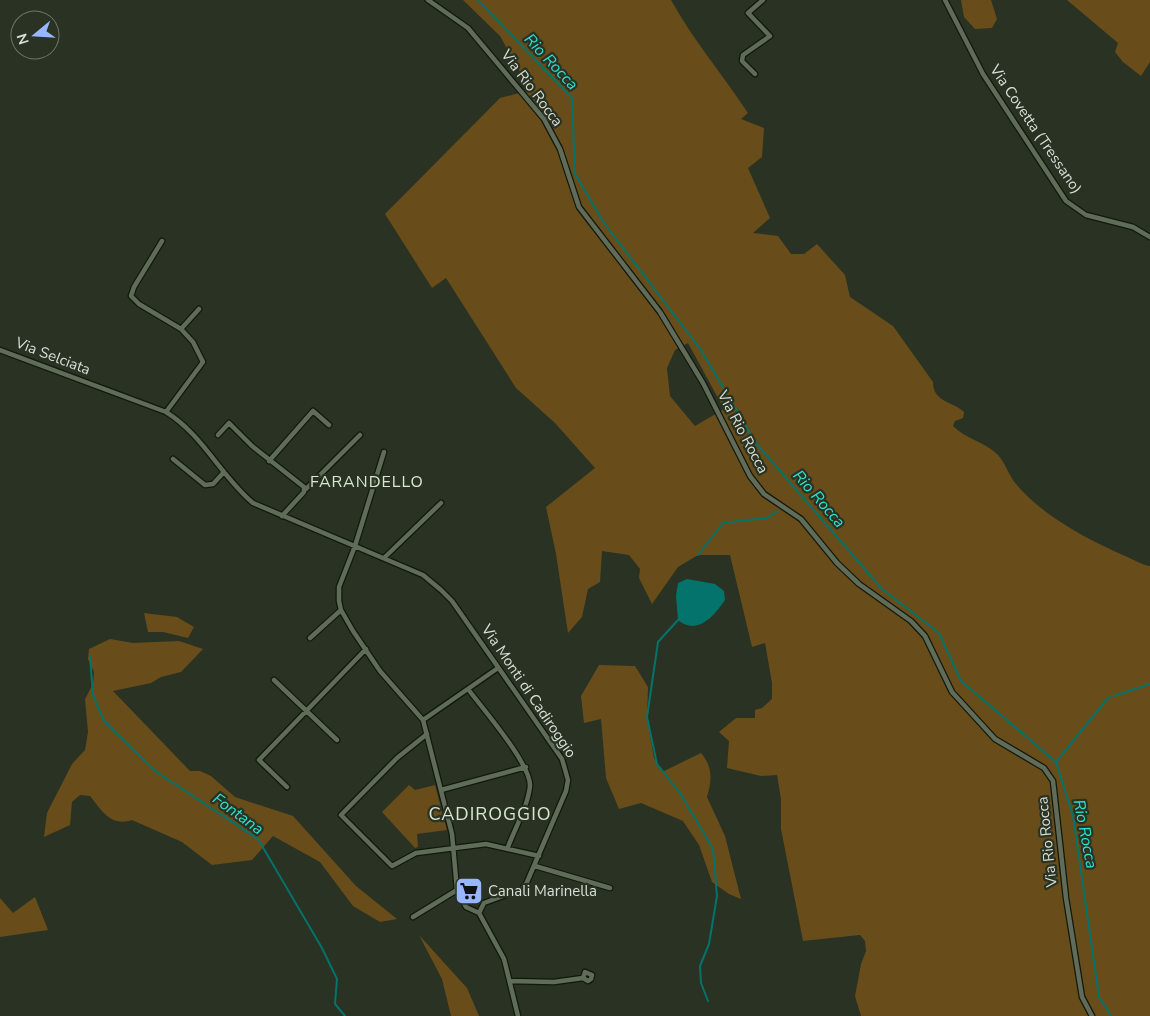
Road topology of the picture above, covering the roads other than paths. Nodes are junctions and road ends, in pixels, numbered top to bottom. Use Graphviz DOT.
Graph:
graph roads {
  1 [pos="428,0"];
  2 [pos="763,0"];
  3 [pos="945,0"];
  4 [pos="755,74"];
  5 [pos="1150,237"];
  6 [pos="162,241"];
  7 [pos="199,309"];
  8 [pos="181,328"];
  9 [pos="0,350"];
  10 [pos="96,385"];
  11 [pos="166,412"];
  12 [pos="329,425"];
  13 [pos="218,435"];
  14 [pos="360,436"];
  15 [pos="384,452"];
  16 [pos="173,459"];
  17 [pos="269,460"];
  18 [pos="224,472"];
  19 [pos="306,489"];
  20 [pos="441,503"];
  21 [pos="282,516"];
  22 [pos="355,546"];
  23 [pos="384,558"];
  24 [pos="341,610"];
  25 [pos="310,638"];
  26 [pos="366,649"];
  27 [pos="498,668"];
  28 [pos="274,680"];
  29 [pos="468,689"];
  30 [pos="306,711"];
  31 [pos="423,720"];
  32 [pos="427,734"];
  33 [pos="337,740"];
  34 [pos="526,768"];
  35 [pos="287,788"];
  36 [pos="441,790"];
  37 [pos="508,847"];
  38 [pos="453,848"];
  39 [pos="539,856"];
  40 [pos="535,866"];
  41 [pos="610,888"];
  42 [pos="457,890"];
  43 [pos="479,913"];
  44 [pos="413,917"];
  45 [pos="583,978"];
  46 [pos="510,981"];
  47 [pos="518,1016"];
  48 [pos="1092,1016"];
  1 -- 48 [label="street, Via Rio Rocca"];
  2 -- 4 [label="street"];
  3 -- 5 [label="street, Via Covetta (Tressano)"];
  6 -- 8 [label="street"];
  7 -- 8 [label="street"];
  8 -- 11 [label="street"];
  9 -- 10 [label="street, Via Selciata"];
  10 -- 11 [label="street, Via Monti di Cadiroggio"];
  11 -- 18 [label="street, Via Monti di Cadiroggio"];
  12 -- 17 [label="street"];
  13 -- 17 [label="street"];
  14 -- 19 [label="street"];
  15 -- 22 [label="street"];
  16 -- 18 [label="street"];
  17 -- 19 [label="street"];
  18 -- 21 [label="street, Via Monti di Cadiroggio"];
  19 -- 21 [label="street"];
  20 -- 23 [label="street"];
  21 -- 22 [label="street, Via Monti di Cadiroggio"];
  22 -- 23 [label="street, Via Monti di Cadiroggio"];
  22 -- 24 [label="street"];
  23 -- 27 [label="street, Via Monti di Cadiroggio"];
  24 -- 25 [label="street"];
  24 -- 26 [label="street"];
  26 -- 30 [label="street"];
  26 -- 31 [label="street"];
  27 -- 29 [label="street"];
  27 -- 39 [label="street, Via Monti di Cadiroggio"];
  28 -- 30 [label="street"];
  29 -- 31 [label="street"];
  29 -- 34 [label="street"];
  30 -- 33 [label="street"];
  30 -- 35 [label="street"];
  31 -- 32 [label="street"];
  32 -- 36 [label="street"];
  32 -- 38 [label="street"];
  34 -- 36 [label="street"];
  34 -- 37 [label="street"];
  36 -- 38 [label="street"];
  37 -- 38 [label="street"];
  37 -- 39 [label="street"];
  38 -- 42 [label="street"];
  39 -- 40 [label="street, Via Monti di Cadiroggio"];
  40 -- 41 [label="street"];
  40 -- 43 [label="street, Via Monti di Cadiroggio"];
  42 -- 43 [label="street"];
  42 -- 44 [label="street"];
  43 -- 46 [label="street"];
  45 -- 46 [label="street"];
  46 -- 47 [label="street"];
}
